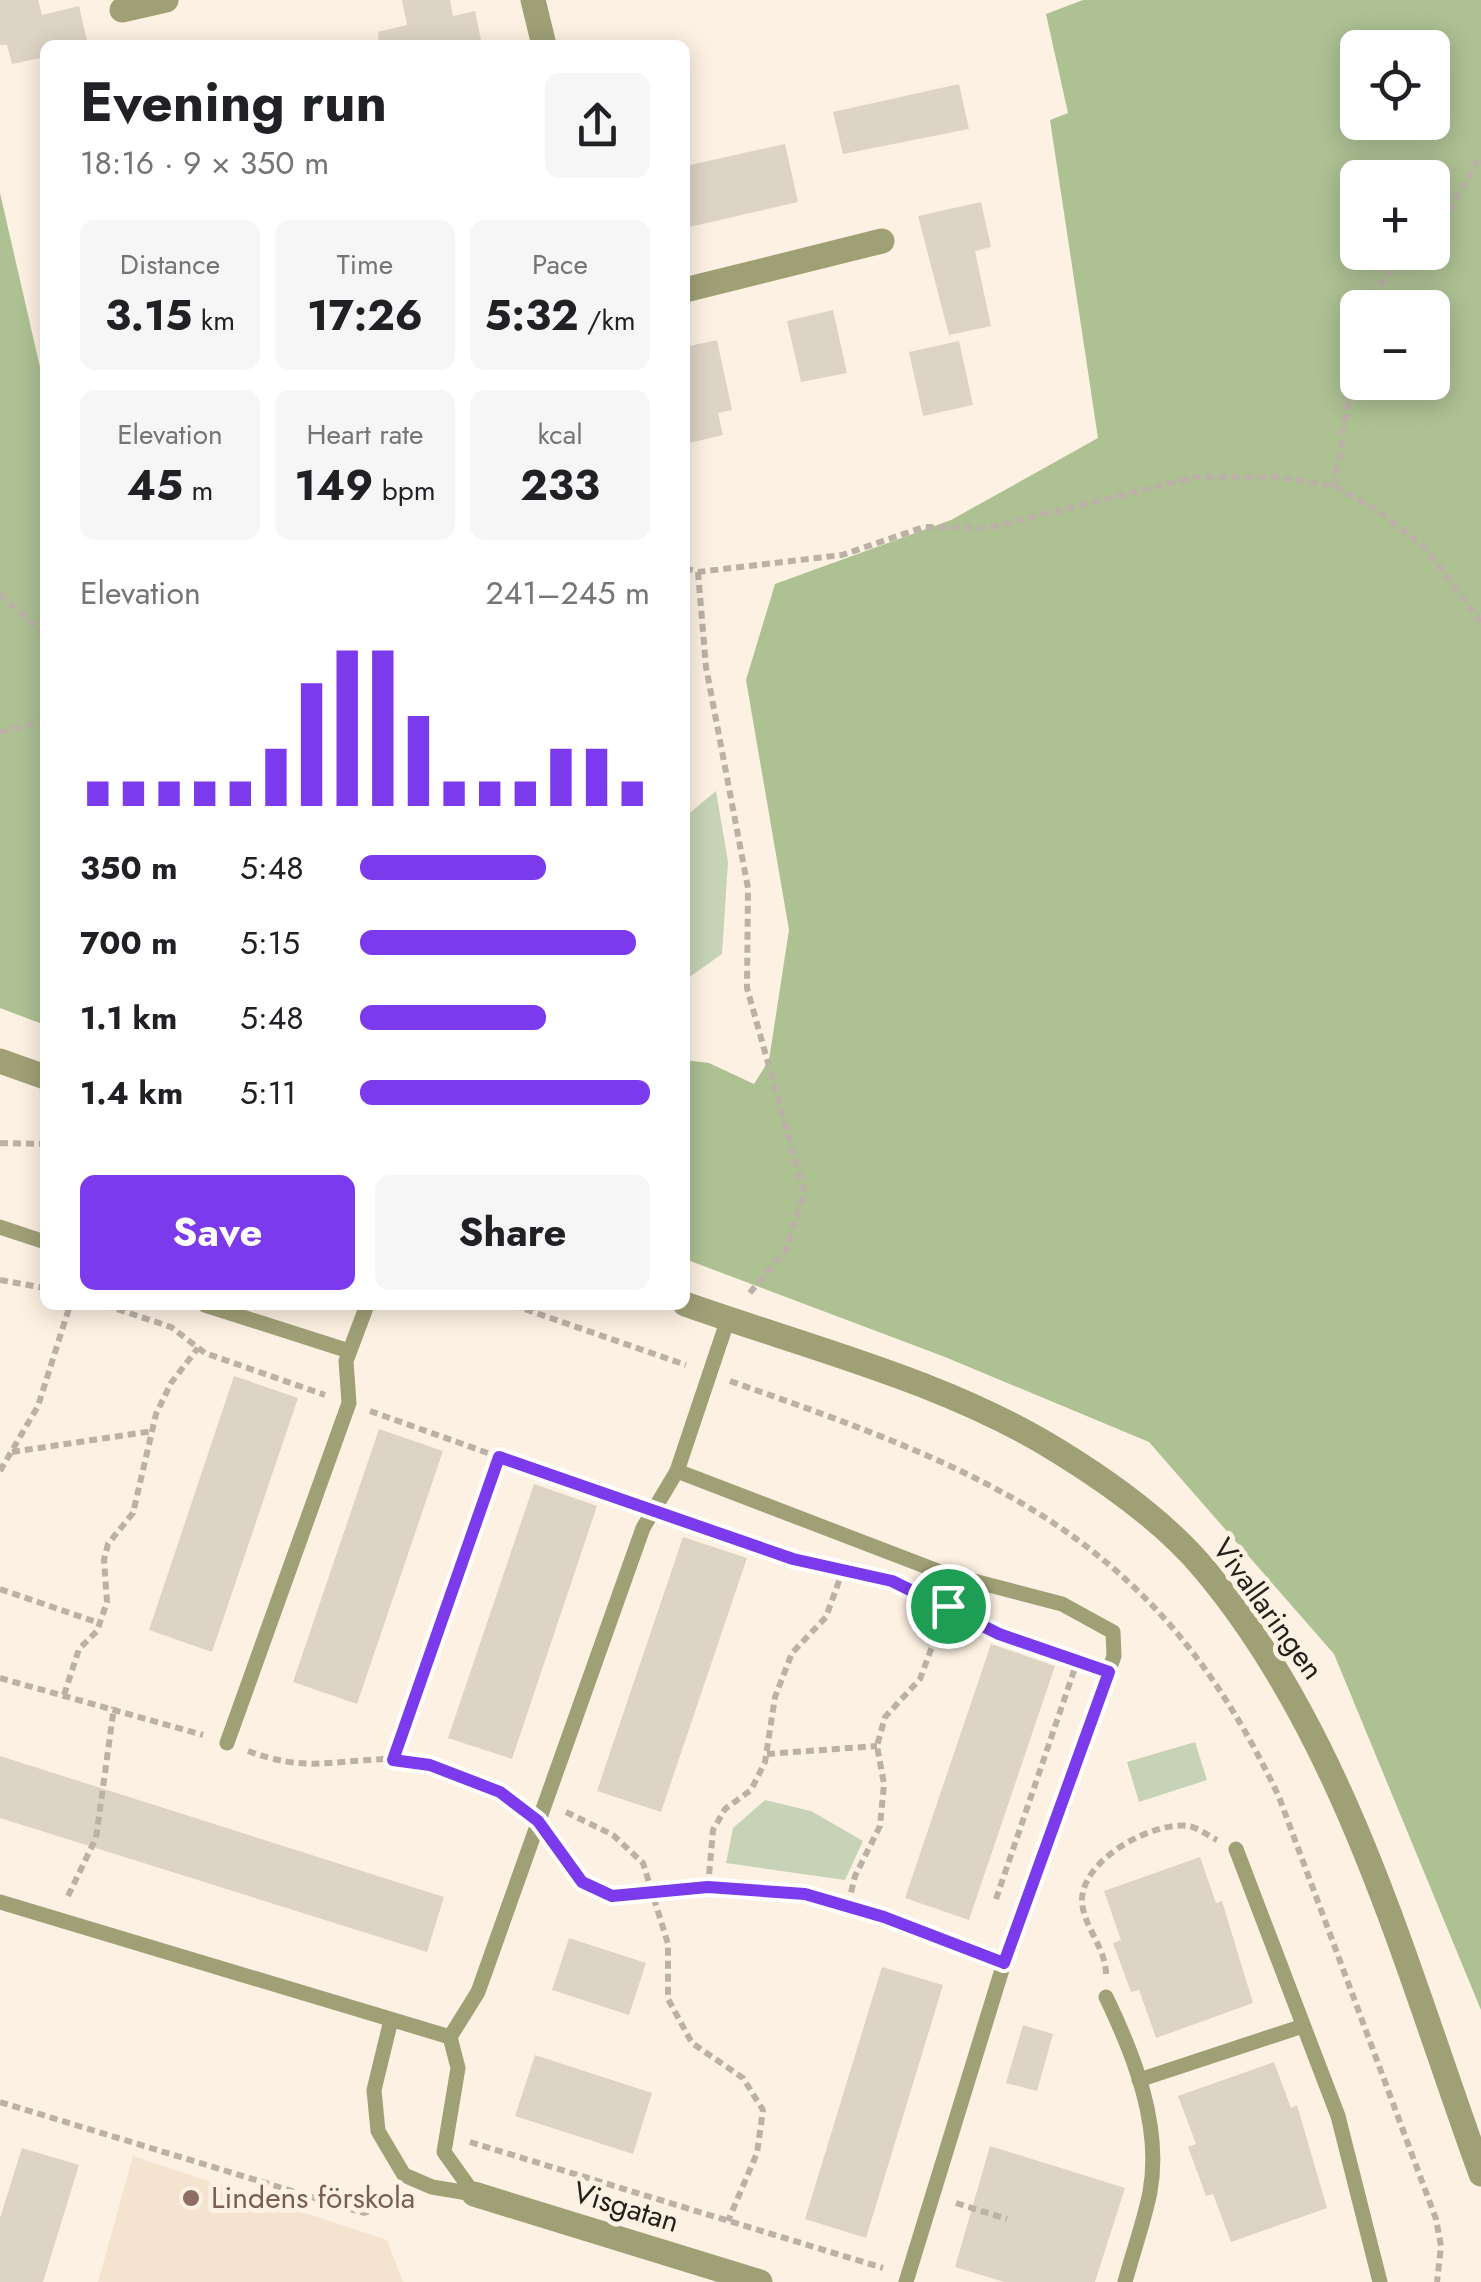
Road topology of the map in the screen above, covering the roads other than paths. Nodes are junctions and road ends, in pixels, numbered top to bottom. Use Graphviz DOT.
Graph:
graph roads {
  1 [pos="166,0"];
  2 [pos="533,0"];
  3 [pos="122,10"];
  4 [pos="543,40"];
  5 [pos="882,241"];
  6 [pos="690,289"];
  7 [pos="0,1062"];
  8 [pos="40,1075"];
  9 [pos="0,1227"];
  10 [pos="40,1240"];
  11 [pos="690,1306"];
  12 [pos="222,1310"];
  13 [pos="365,1310"];
  14 [pos="728,1319"];
  15 [pos="350,1350"];
  16 [pos="676,1471"];
  17 [pos="227,1743"];
  18 [pos="1236,1849"];
  19 [pos="0,1902"];
  20 [pos="1106,1997"];
  21 [pos="391,2020"];
  22 [pos="1304,2026"];
  23 [pos="450,2037"];
  24 [pos="1139,2080"];
  25 [pos="1481,2174"];
  26 [pos="474,2194"];
  27 [pos="907,2279"];
  28 [pos="760,2282"];
  29 [pos="1125,2282"];
  30 [pos="1380,2282"];
  1 -- 3 [label="street"];
  2 -- 4 [label="street"];
  5 -- 6 [label="street"];
  7 -- 8 [label="street"];
  9 -- 10 [label="lane"];
  11 -- 14 [label="street, Vivallaringen"];
  12 -- 15 [label="lane"];
  13 -- 15 [label="lane"];
  14 -- 16 [label="lane"];
  14 -- 25 [label="street, Vivallaringen"];
  15 -- 17 [label="lane"];
  16 -- 23 [label="lane"];
  16 -- 27 [label="lane"];
  18 -- 22 [label="lane"];
  19 -- 21 [label="lane"];
  20 -- 24 [label="lane"];
  21 -- 23 [label="lane"];
  21 -- 26 [label="lane"];
  22 -- 24 [label="lane"];
  22 -- 30 [label="lane"];
  23 -- 26 [label="lane"];
  24 -- 29 [label="lane"];
  26 -- 28 [label="street, Visgatan"];
}
